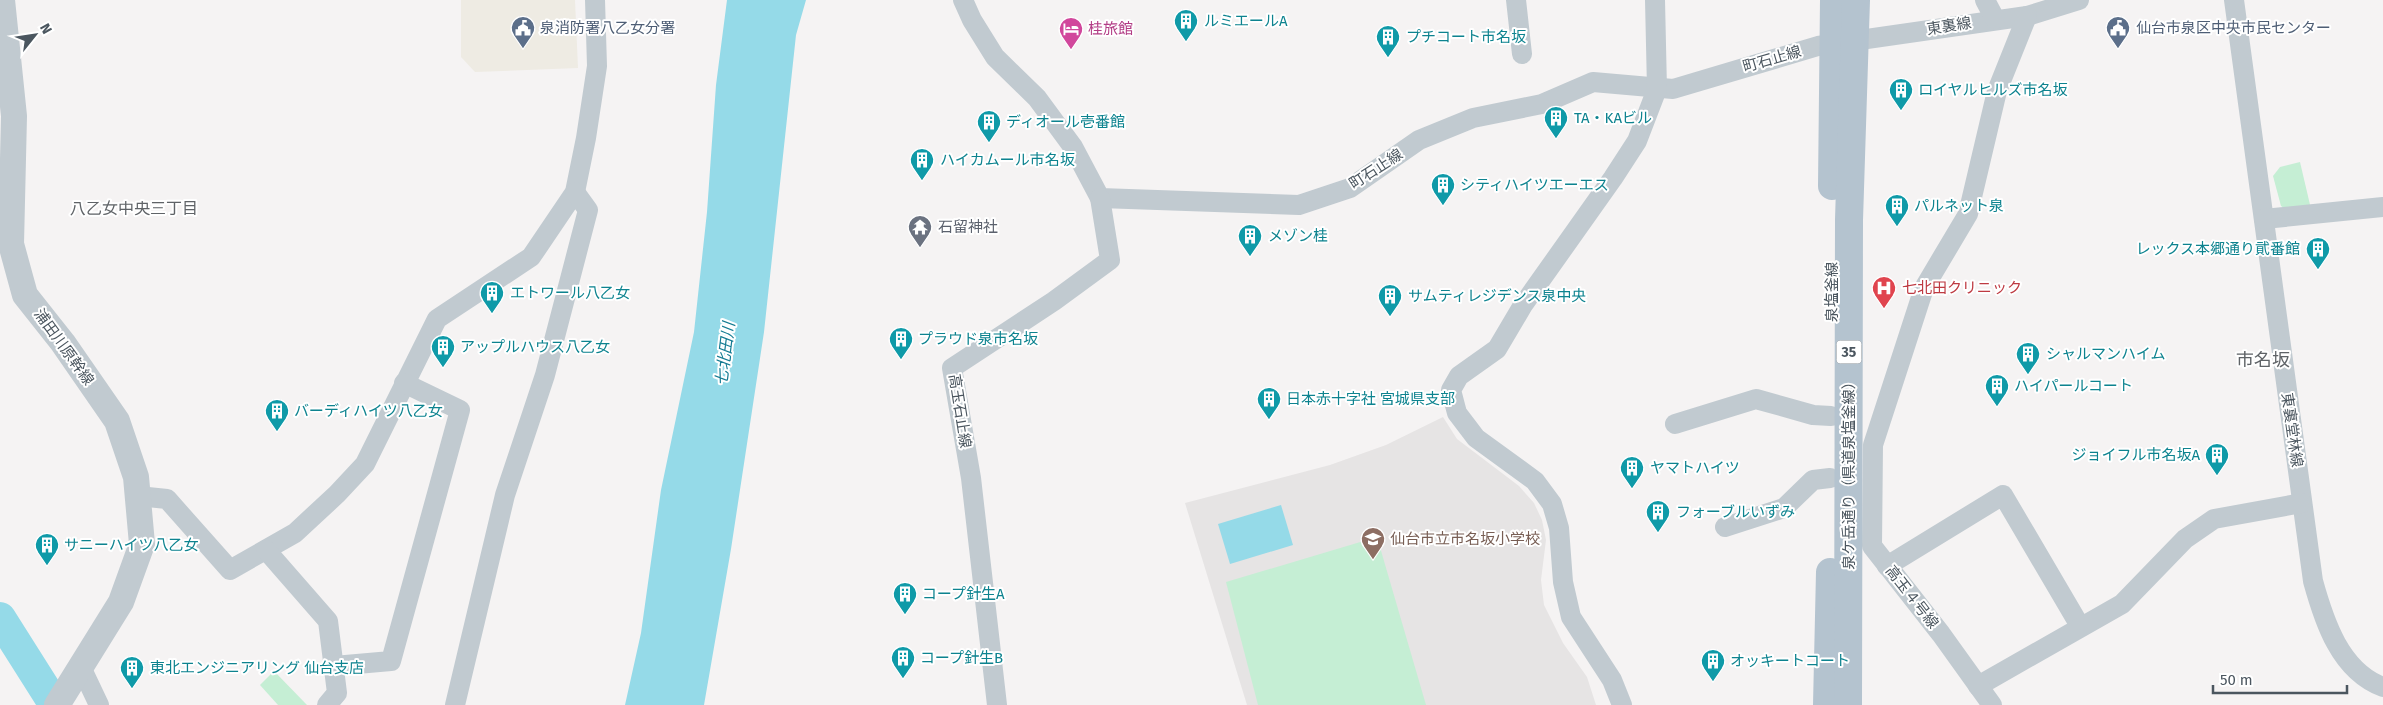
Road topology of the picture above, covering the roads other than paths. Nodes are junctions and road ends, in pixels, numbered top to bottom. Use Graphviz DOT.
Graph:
graph roads {
  1 [pos="2,0"];
  2 [pos="595,0"];
  3 [pos="963,0"];
  4 [pos="1516,0"];
  5 [pos="1655,0"];
  6 [pos="1834,0"];
  7 [pos="1856,0"];
  8 [pos="1985,0"];
  9 [pos="2079,0"];
  10 [pos="2234,0"];
  11 [pos="2027,16"];
  12 [pos="1995,19"];
  13 [pos="1836,44"];
  14 [pos="1522,54"];
  15 [pos="1656,89"];
  16 [pos="575,192"];
  17 [pos="1100,198"];
  18 [pos="2383,207"];
  19 [pos="2264,218"];
  20 [pos="404,383"];
  21 [pos="1831,416"];
  22 [pos="1675,424"];
  23 [pos="1850,477"];
  24 [pos="138,496"];
  25 [pos="2302,503"];
  26 [pos="1725,527"];
  27 [pos="266,550"];
  28 [pos="1887,566"];
  29 [pos="2080,626"];
  30 [pos="334,666"];
  31 [pos="79,669"];
  32 [pos="1978,686"];
  33 [pos="2383,687"];
  34 [pos="57,705"];
  35 [pos="99,705"];
  36 [pos="328,705"];
  37 [pos="455,705"];
  38 [pos="997,705"];
  39 [pos="1622,705"];
  40 [pos="1827,705"];
  41 [pos="1848,705"];
  42 [pos="1992,705"];
  1 -- 24 [label="street, 浦田川原幹線"];
  2 -- 16 [label="street"];
  3 -- 17 [label="street"];
  4 -- 14 [label="street"];
  5 -- 15 [label="street"];
  6 -- 13 [label="main road, 泉塩釜線 / 35"];
  7 -- 13 [label="main road, 泉ケ岳通り（県道泉塩釜線） / 35"];
  8 -- 12 [label="street"];
  9 -- 11 [label="street, 東裏線"];
  10 -- 19 [label="street, 東裏堂林線"];
  11 -- 12 [label="street, 東裏線"];
  11 -- 23 [label="street, 高玉４号線"];
  12 -- 13 [label="street, 東裏線"];
  13 -- 15 [label="street, 町石止線"];
  13 -- 21 [label="main road, 泉塩釜線 / 35"];
  13 -- 23 [label="main road, 泉ケ岳通り（県道泉塩釜線） / 35"];
  15 -- 17 [label="street, 町石止線"];
  15 -- 39 [label="street"];
  16 -- 20 [label="street"];
  16 -- 37 [label="street"];
  17 -- 38 [label="street, 高玉石止線"];
  18 -- 19 [label="street"];
  19 -- 25 [label="street, 東裏堂林線"];
  20 -- 27 [label="street"];
  20 -- 30 [label="street"];
  21 -- 22 [label="street"];
  21 -- 23 [label="main road, 泉塩釜線 / 35"];
  23 -- 26 [label="street"];
  23 -- 28 [label="street, 高玉４号線"];
  23 -- 40 [label="main road, 泉塩釜線 / 35"];
  23 -- 41 [label="main road, 泉ケ岳通り（県道泉塩釜線） / 35"];
  24 -- 27 [label="street"];
  24 -- 31 [label="street, 浦田川原幹線"];
  25 -- 29 [label="street"];
  25 -- 33 [label="street, 東裏堂林線"];
  27 -- 30 [label="street"];
  28 -- 29 [label="street"];
  28 -- 32 [label="street, 高玉４号線"];
  29 -- 32 [label="street"];
  30 -- 36 [label="street"];
  31 -- 34 [label="street, 浦田川原幹線"];
  31 -- 35 [label="street"];
  32 -- 42 [label="street, 高玉４号線"];
}
